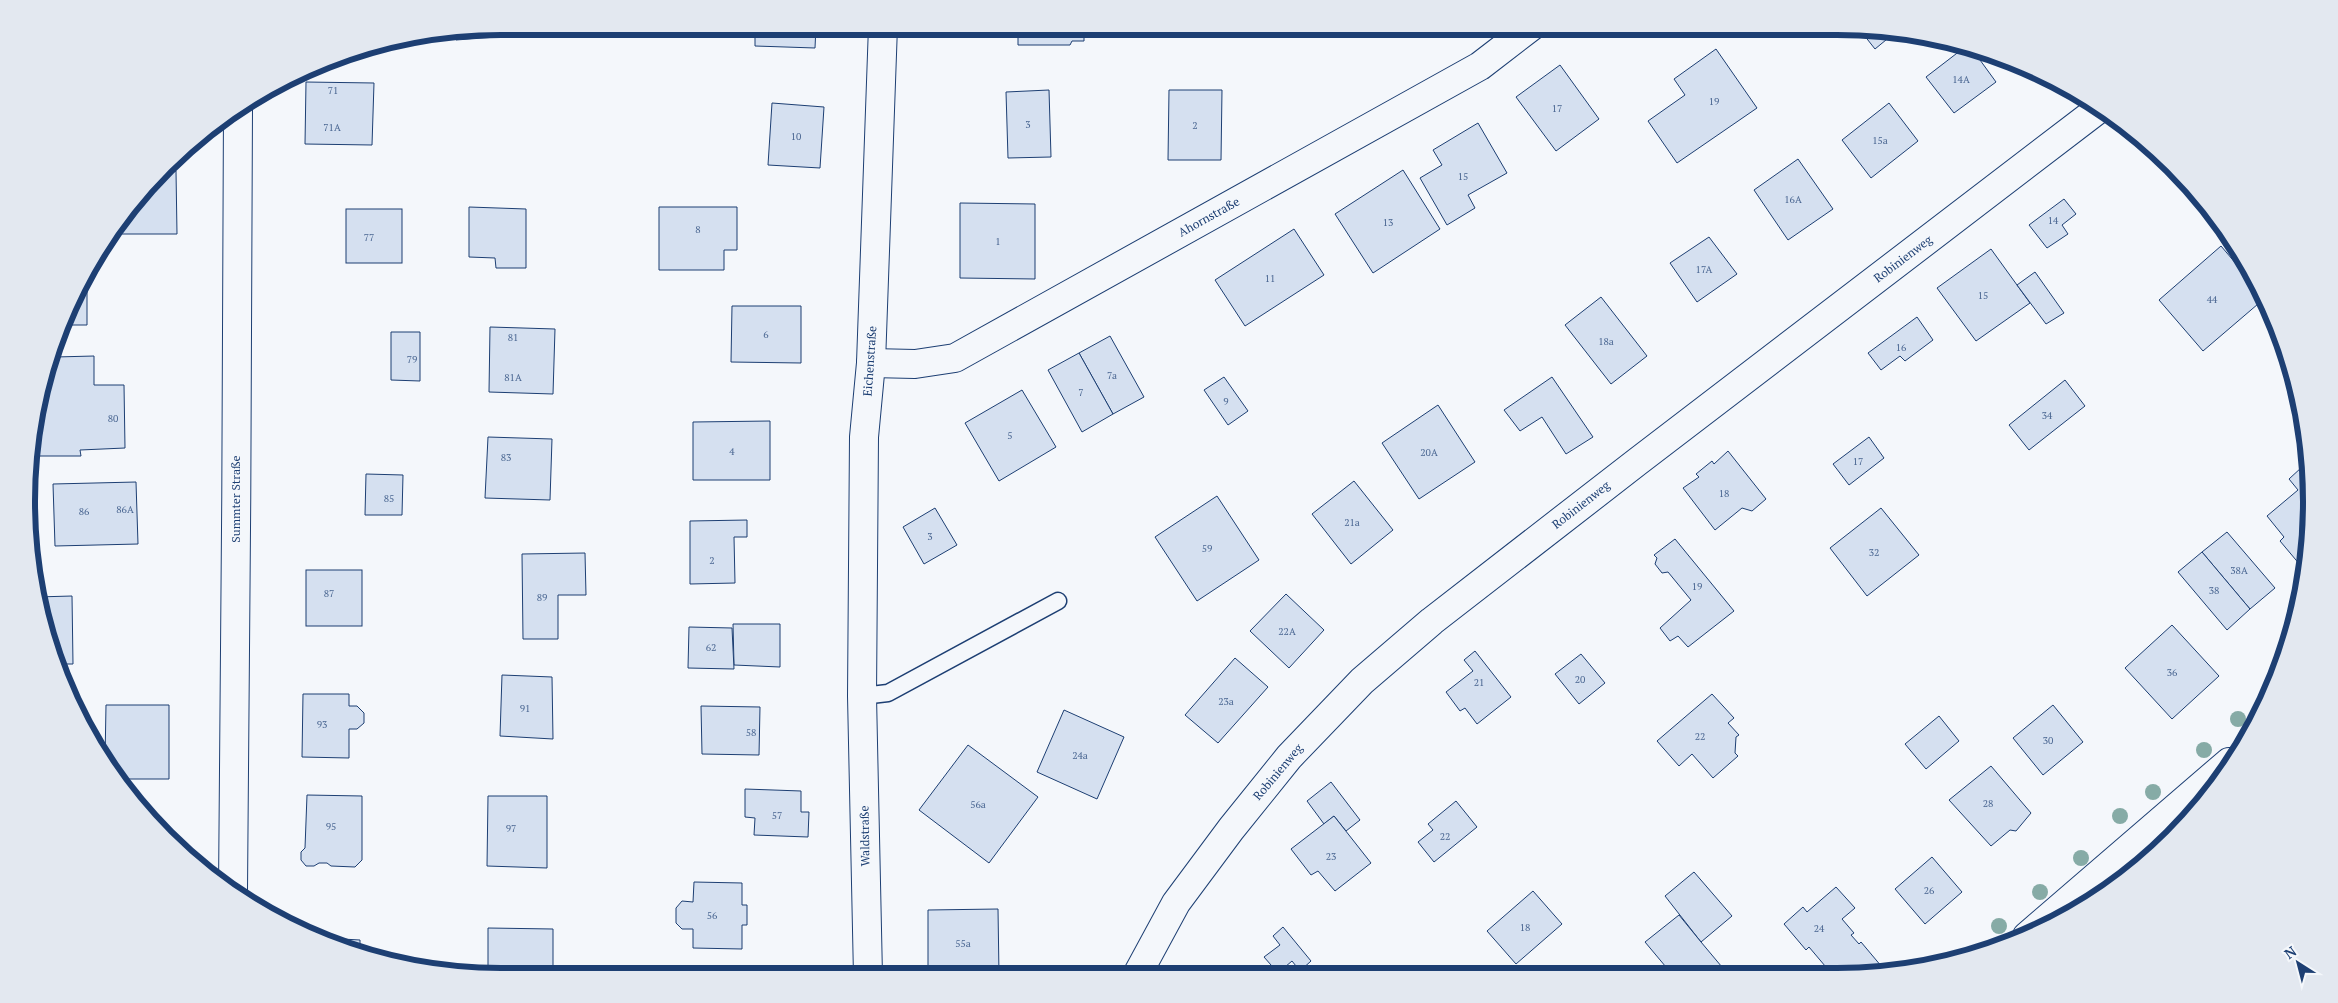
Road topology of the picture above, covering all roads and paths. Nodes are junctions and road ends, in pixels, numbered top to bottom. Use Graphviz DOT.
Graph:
graph roads {
  1 [pos="882,35"];
  2 [pos="1520,35"];
  3 [pos="2094,113"];
  4 [pos="238,117"];
  5 [pos="871,363"];
  6 [pos="1058,600"];
  7 [pos="862,696"];
  8 [pos="2214,775"];
  9 [pos="233,883"];
  10 [pos="2049,917"];
  11 [pos="868,968"];
  12 [pos="1141,968"];
  1 -- 5 [label="street, Eichenstraße"];
  2 -- 5 [label="street, Ahornstraße"];
  3 -- 12 [label="street, Robinienweg"];
  4 -- 9 [label="street, Summter Straße"];
  5 -- 7 [label="street, Eichenstraße"];
  6 -- 7 [label="lane"];
  7 -- 11 [label="street, Waldstraße"];
  8 -- 10 [label="street"];
}
